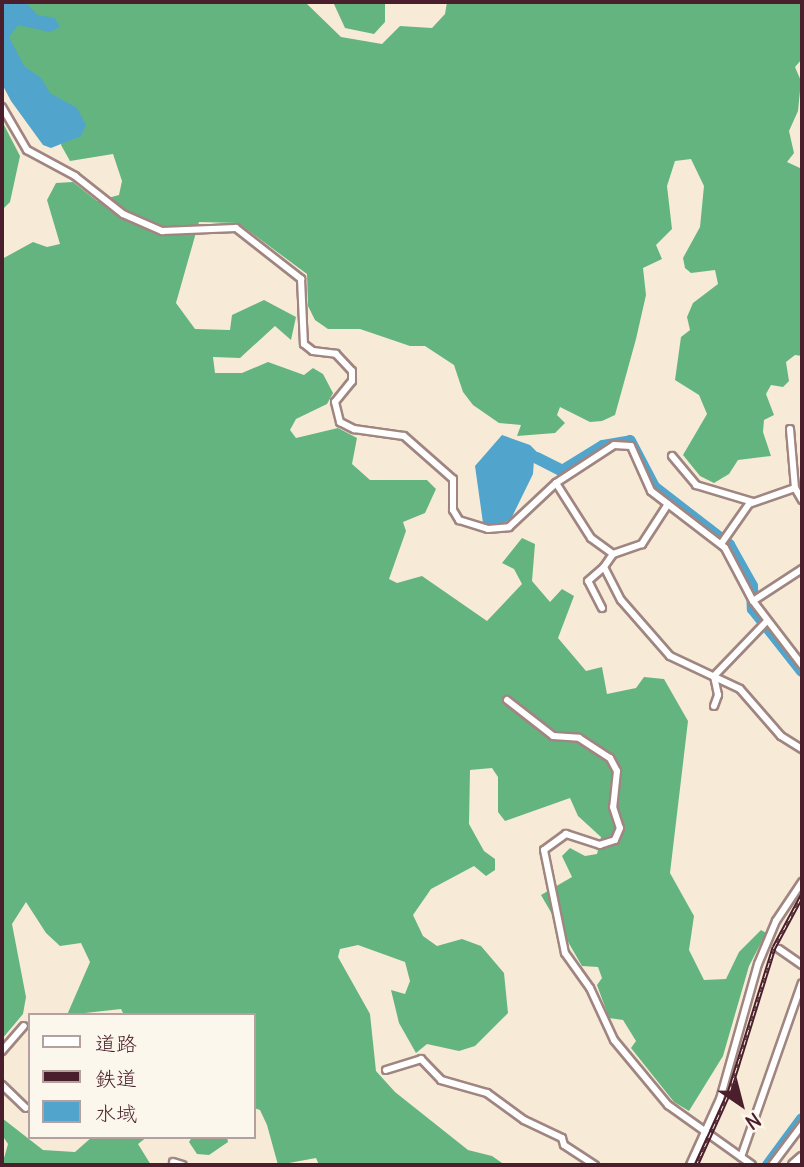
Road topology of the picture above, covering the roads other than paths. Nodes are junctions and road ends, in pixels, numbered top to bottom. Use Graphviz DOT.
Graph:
graph roads {
  1 [pos="2,107"];
  2 [pos="790,429"];
  3 [pos="672,456"];
  4 [pos="556,483"];
  5 [pos="795,488"];
  6 [pos="802,500"];
  7 [pos="753,502"];
  8 [pos="668,503"];
  9 [pos="721,544"];
  10 [pos="613,554"];
  11 [pos="604,567"];
  12 [pos="802,569"];
  13 [pos="753,601"];
  14 [pos="602,608"];
  15 [pos="767,621"];
  16 [pos="802,665"];
  17 [pos="714,676"];
  18 [pos="507,700"];
  19 [pos="715,706"];
  20 [pos="802,749"];
  21 [pos="802,882"];
  22 [pos="779,949"];
  23 [pos="802,965"];
  24 [pos="802,983"];
  25 [pos="24,1026"];
  26 [pos="2,1051"];
  27 [pos="386,1070"];
  28 [pos="2,1085"];
  29 [pos="26,1108"];
  30 [pos="802,1125"];
  31 [pos="704,1133"];
  32 [pos="741,1157"];
  33 [pos="802,1158"];
  34 [pos="173,1162"];
  35 [pos="183,1165"];
  36 [pos="595,1165"];
  37 [pos="690,1165"];
  38 [pos="752,1165"];
  39 [pos="772,1165"];
  40 [pos="794,1165"];
  1 -- 4 [label="street"];
  2 -- 5 [label="street"];
  3 -- 7 [label="street"];
  4 -- 8 [label="street"];
  4 -- 10 [label="street"];
  5 -- 6 [label="street"];
  5 -- 7 [label="street"];
  7 -- 9 [label="street"];
  8 -- 9 [label="street"];
  8 -- 10 [label="street"];
  9 -- 13 [label="street"];
  10 -- 11 [label="street"];
  11 -- 14 [label="street"];
  11 -- 17 [label="street"];
  12 -- 13 [label="street"];
  13 -- 15 [label="street"];
  15 -- 16 [label="street"];
  15 -- 17 [label="street"];
  17 -- 19 [label="street"];
  17 -- 20 [label="street"];
  18 -- 31 [label="street"];
  21 -- 31 [label="street"];
  22 -- 23 [label="street"];
  24 -- 32 [label="street"];
  25 -- 26 [label="street"];
  27 -- 36 [label="street"];
  28 -- 29 [label="street"];
  30 -- 39 [label="street"];
  31 -- 32 [label="street"];
  31 -- 37 [label="street"];
  32 -- 38 [label="street"];
  33 -- 40 [label="main road"];
  34 -- 35 [label="street"];
}
